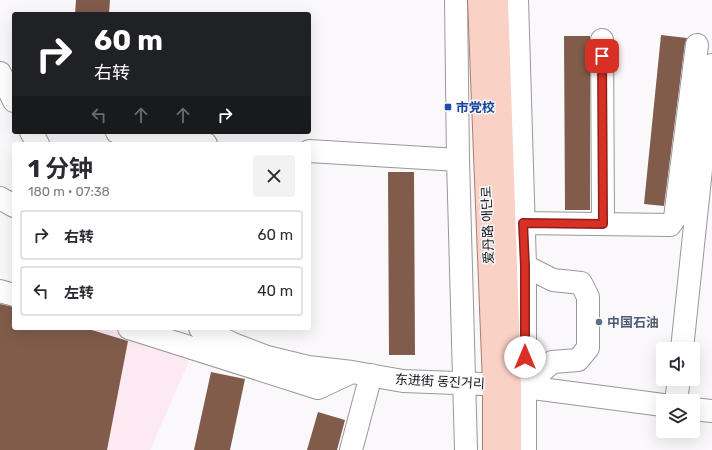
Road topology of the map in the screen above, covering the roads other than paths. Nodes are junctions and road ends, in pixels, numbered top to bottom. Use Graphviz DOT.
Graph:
graph roads {
  1 [pos="456,0"];
  2 [pos="479,0"];
  3 [pos="497,0"];
  4 [pos="517,0"];
  5 [pos="602,40"];
  6 [pos="697,45"];
  7 [pos="712,65"];
  8 [pos="0,73"];
  9 [pos="12,97"];
  10 [pos="710,103"];
  11 [pos="124,134"];
  12 [pos="187,142"];
  13 [pos="311,151"];
  14 [pos="458,160"];
  15 [pos="0,198"];
  16 [pos="12,205"];
  17 [pos="523,223"];
  18 [pos="603,224"];
  19 [pos="525,266"];
  20 [pos="0,291"];
  21 [pos="12,294"];
  22 [pos="135,330"];
  23 [pos="204,330"];
  24 [pos="683,342"];
  25 [pos="361,373"];
  26 [pos="464,384"];
  27 [pos="510,385"];
  28 [pos="656,404"];
  29 [pos="700,410"];
  30 [pos="712,411"];
  31 [pos="351,450"];
  32 [pos="466,450"];
  33 [pos="494,450"];
  34 [pos="510,450"];
  35 [pos="525,450"];
  1 -- 14 [label="street, 爱丹路 애단로"];
  2 -- 27 [label="main road, 爱丹路 애단로"];
  3 -- 27 [label="main road, 爱丹路 애단로"];
  4 -- 17 [label="street, 爱丹路 애단로"];
  5 -- 18 [label="street"];
  6 -- 18 [label="street"];
  7 -- 10 [label="street"];
  8 -- 9 [label="street"];
  10 -- 24 [label="street"];
  11 -- 12 [label="street"];
  13 -- 14 [label="street"];
  14 -- 26 [label="street, 爱丹路 애단로"];
  15 -- 16 [label="street"];
  17 -- 18 [label="street"];
  17 -- 19 [label="street, 爱丹路 애단로"];
  19 -- 27 [label="street, 爱丹路 애단로"];
  19 -- 27 [label="street"];
  20 -- 21 [label="street"];
  22 -- 25 [label="street"];
  23 -- 25 [label="street, 东进街 동진거리"];
  25 -- 26 [label="street, 东进街 동진거리"];
  25 -- 31 [label="street"];
  26 -- 27 [label="street, 东进街 동진거리"];
  26 -- 32 [label="street, 爱丹路 애단로"];
  27 -- 28 [label="street, 东进街 동진거리"];
  27 -- 33 [label="main road, 爱丹路 애단로"];
  27 -- 34 [label="main road, 爱丹路 애단로"];
  27 -- 35 [label="street, 爱丹路 애단로"];
  29 -- 30 [label="street"];
}
